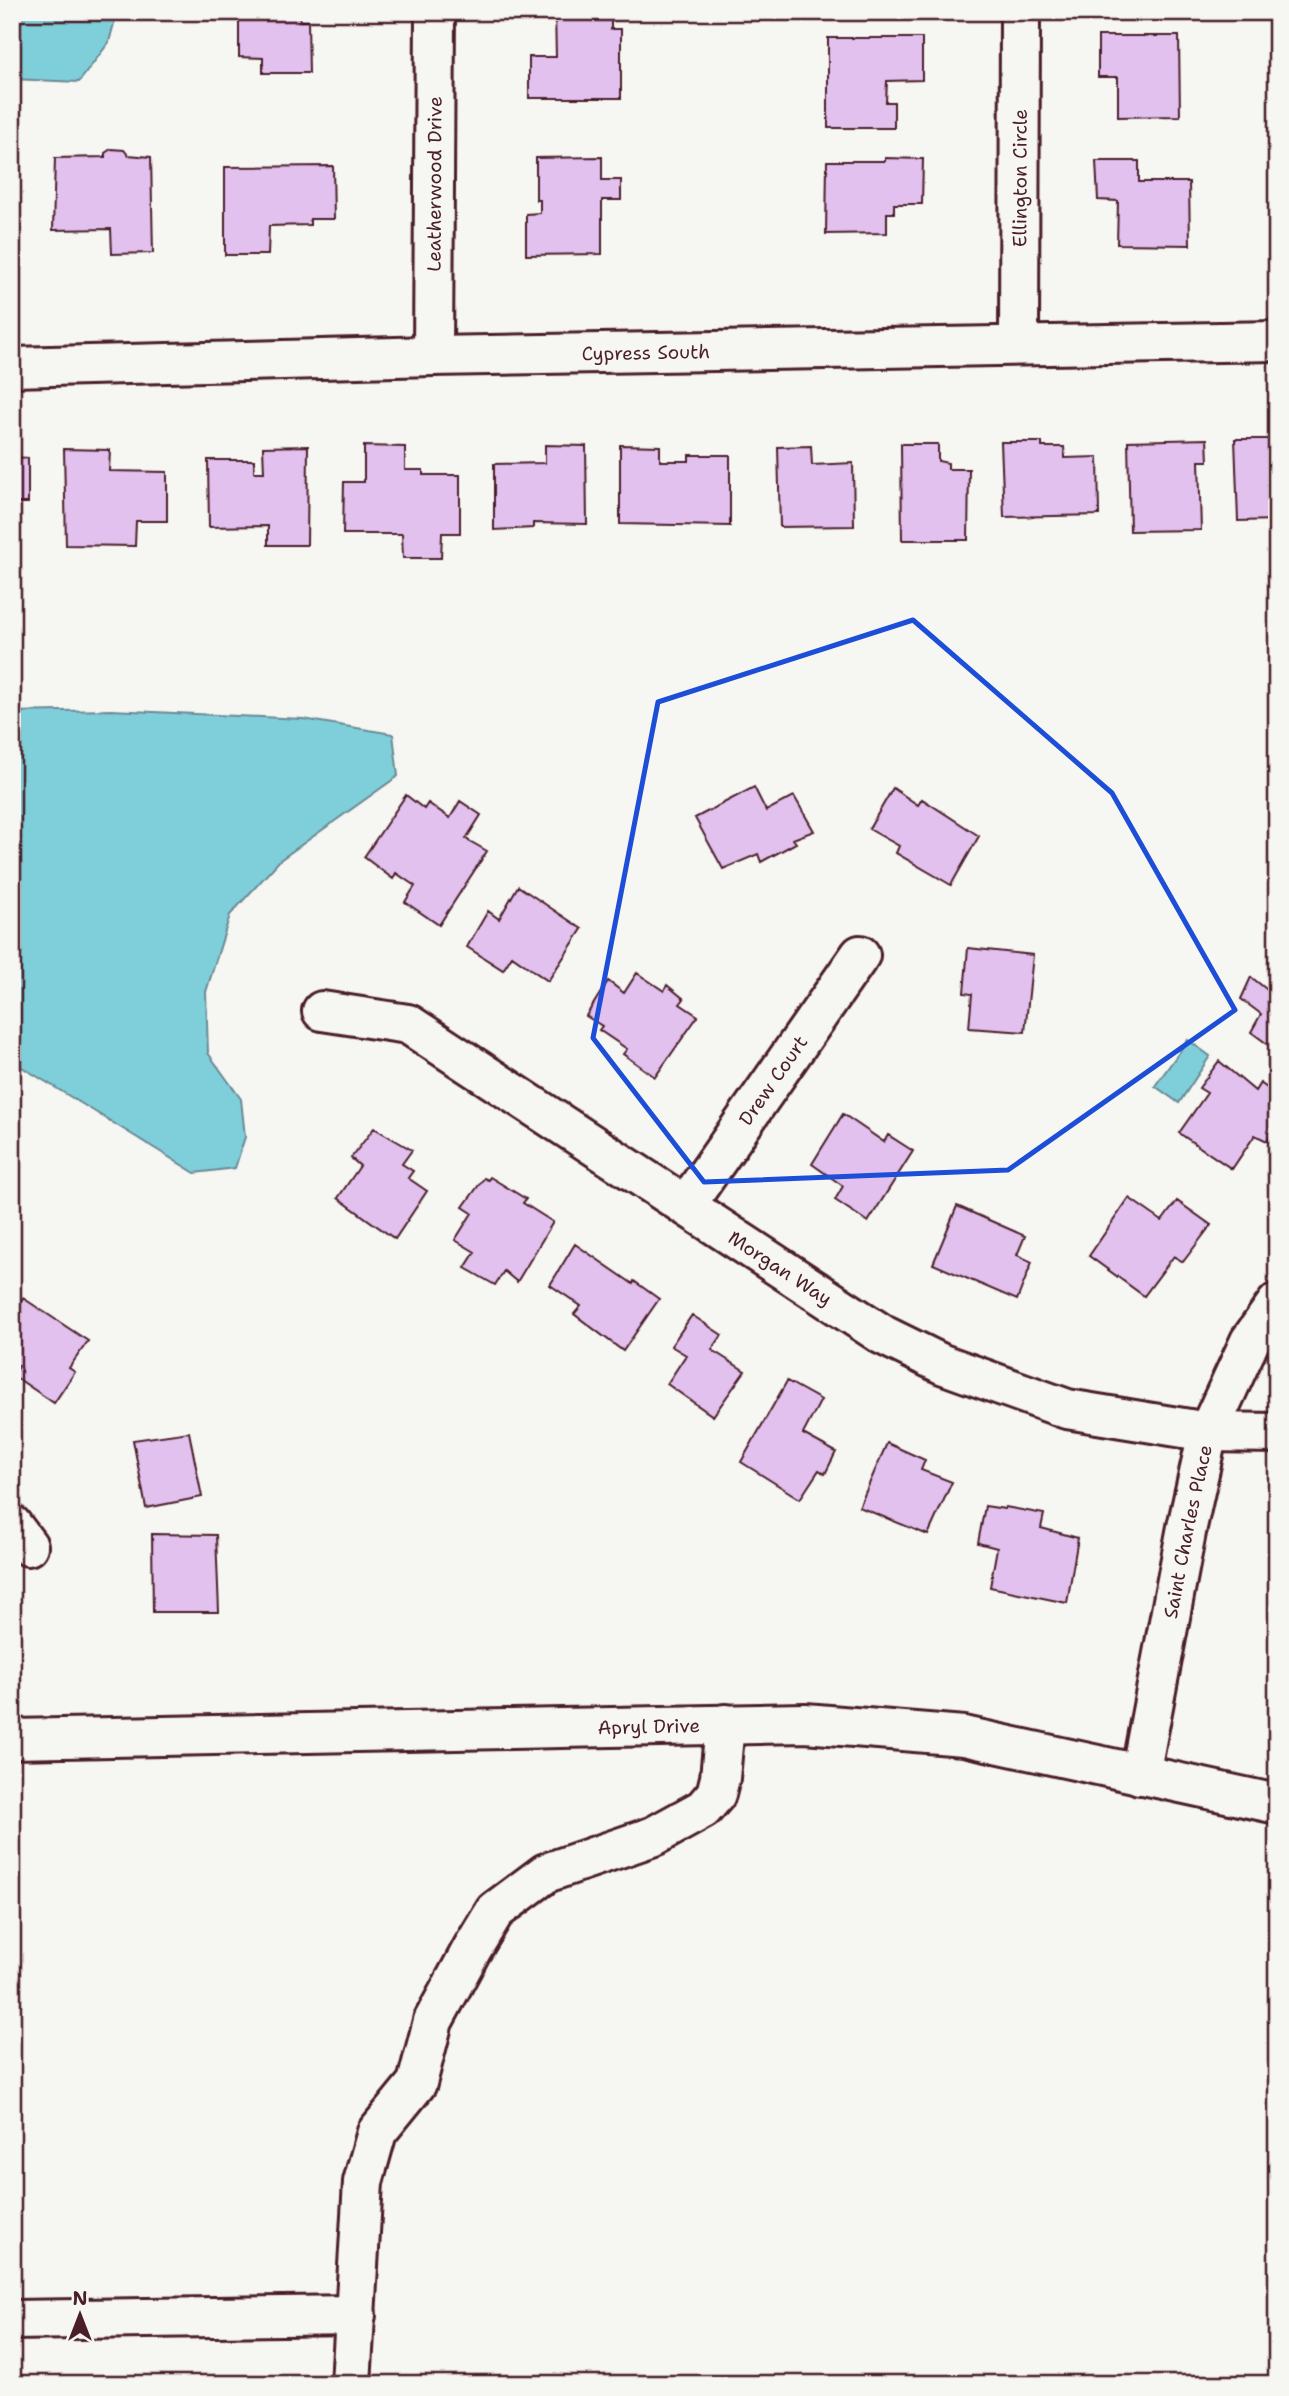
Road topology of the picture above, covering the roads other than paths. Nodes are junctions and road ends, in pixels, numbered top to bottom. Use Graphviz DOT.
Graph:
graph roads {
  1 [pos="435,12"];
  2 [pos="1020,12"];
  3 [pos="1277,341"];
  4 [pos="1019,344"];
  5 [pos="433,356"];
  6 [pos="12,367"];
  7 [pos="860,955"];
  8 [pos="322,1010"];
  9 [pos="686,1205"];
  10 [pos="1277,1303"];
  11 [pos="1208,1432"];
  12 [pos="1277,1433"];
  13 [pos="725,1724"];
  14 [pos="12,1739"];
  15 [pos="1140,1775"];
  16 [pos="1277,1804"];
  17 [pos="356,2315"];
  18 [pos="12,2320"];
  19 [pos="351,2384"];
  1 -- 5 [label="street, Leatherwood Drive"];
  2 -- 4 [label="street, Ellington Circle"];
  3 -- 4 [label="street, Cypress South"];
  4 -- 5 [label="street, Cypress South"];
  5 -- 6 [label="street, Cypress South"];
  7 -- 9 [label="street, Drew Court"];
  8 -- 9 [label="street, Morgan Way"];
  9 -- 11 [label="street, Morgan Way"];
  10 -- 11 [label="street, Saint Charles Place"];
  11 -- 12 [label="street, Morgan Way"];
  11 -- 15 [label="street, Saint Charles Place"];
  13 -- 14 [label="street, Apryl Drive"];
  13 -- 15 [label="street, Apryl Drive"];
  13 -- 17 [label="street"];
  15 -- 16 [label="street, Apryl Drive"];
  17 -- 18 [label="street"];
  17 -- 19 [label="street"];
}
